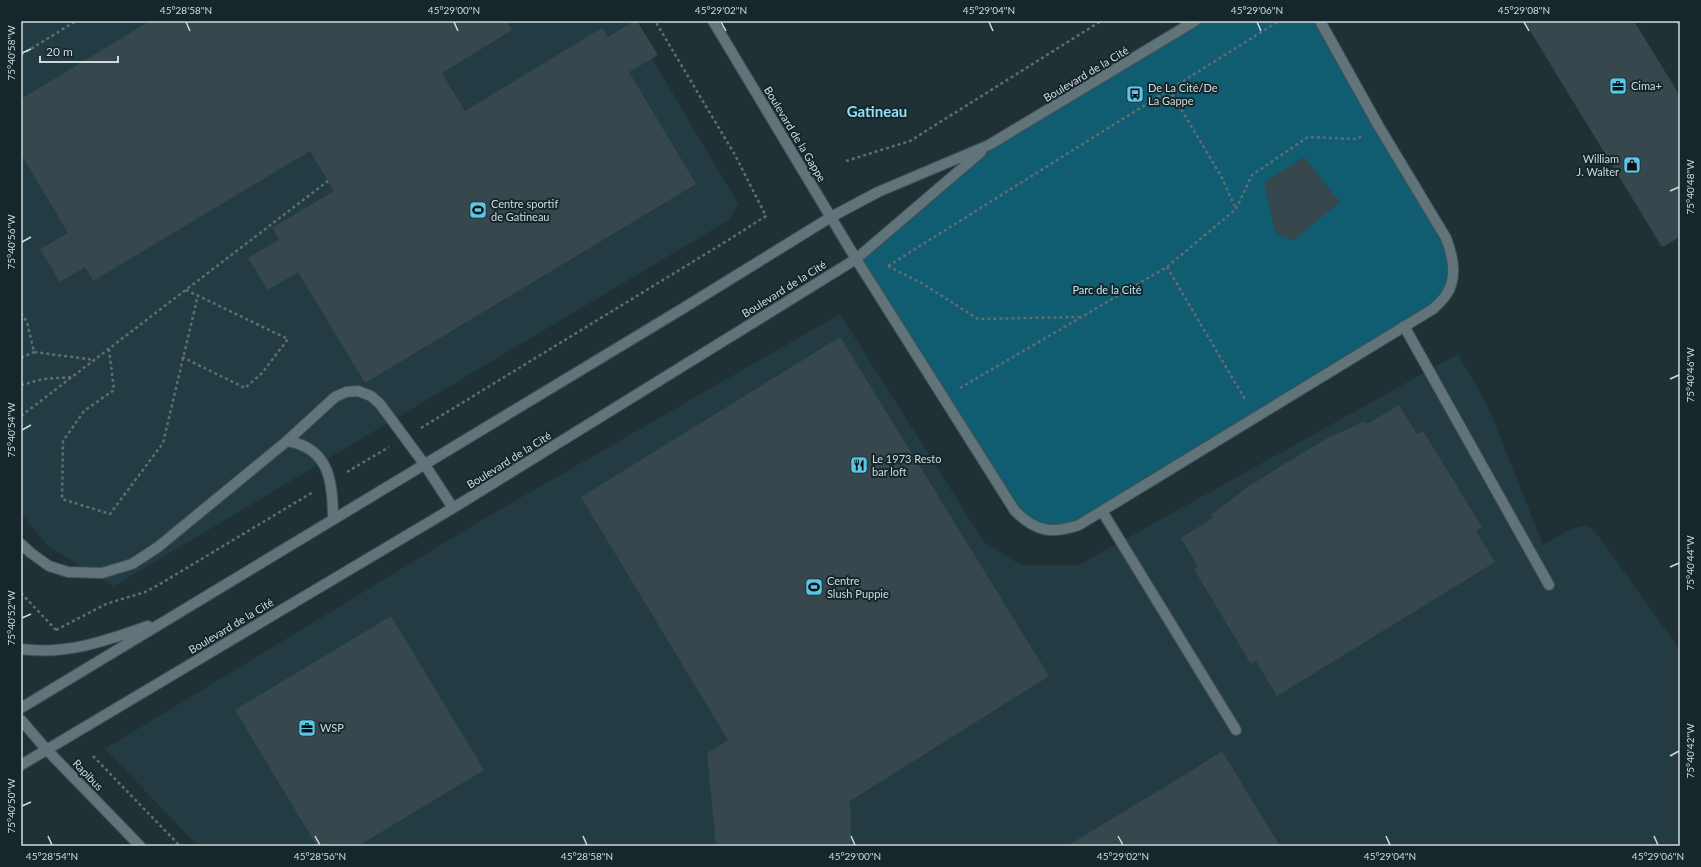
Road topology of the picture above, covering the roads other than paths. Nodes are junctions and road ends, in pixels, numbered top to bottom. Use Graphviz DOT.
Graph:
graph roads {
  1 [pos="713,21"];
  2 [pos="1195,21"];
  3 [pos="1320,21"];
  4 [pos="989,145"];
  5 [pos="831,217"];
  6 [pos="856,258"];
  7 [pos="1404,326"];
  8 [pos="287,441"];
  9 [pos="424,464"];
  10 [pos="453,508"];
  11 [pos="1102,511"];
  12 [pos="333,519"];
  13 [pos="21,544"];
  14 [pos="1549,585"];
  15 [pos="169,618"];
  16 [pos="21,649"];
  17 [pos="21,708"];
  18 [pos="21,720"];
  19 [pos="1236,730"];
  20 [pos="46,749"];
  21 [pos="21,765"];
  22 [pos="140,846"];
  1 -- 5 [label="street, Boulevard de la Gappe"];
  2 -- 4 [label="street, Boulevard de la Cité"];
  3 -- 7 [label="street, Boulevard de la Gappe"];
  4 -- 5 [label="street, Boulevard de la Cité"];
  4 -- 6 [label="street, Boulevard de la Cité"];
  5 -- 6 [label="street, Boulevard de la Gappe"];
  5 -- 9 [label="street, Boulevard de la Cité"];
  6 -- 10 [label="street, Boulevard de la Cité"];
  6 -- 11 [label="street, Boulevard de la Gappe"];
  7 -- 11 [label="street, Boulevard de la Gappe"];
  7 -- 14 [label="street"];
  8 -- 9 [label="street"];
  8 -- 12 [label="street"];
  8 -- 13 [label="street"];
  9 -- 10 [label="street"];
  9 -- 12 [label="street, Boulevard de la Cité"];
  10 -- 20 [label="street, Boulevard de la Cité"];
  11 -- 19 [label="street"];
  12 -- 15 [label="street, Boulevard de la Cité"];
  15 -- 16 [label="street"];
  15 -- 17 [label="street, Boulevard de la Cité"];
  18 -- 20 [label="street, Rapibus"];
  20 -- 21 [label="street, Boulevard de la Cité"];
  20 -- 22 [label="street, Rapibus"];
}
